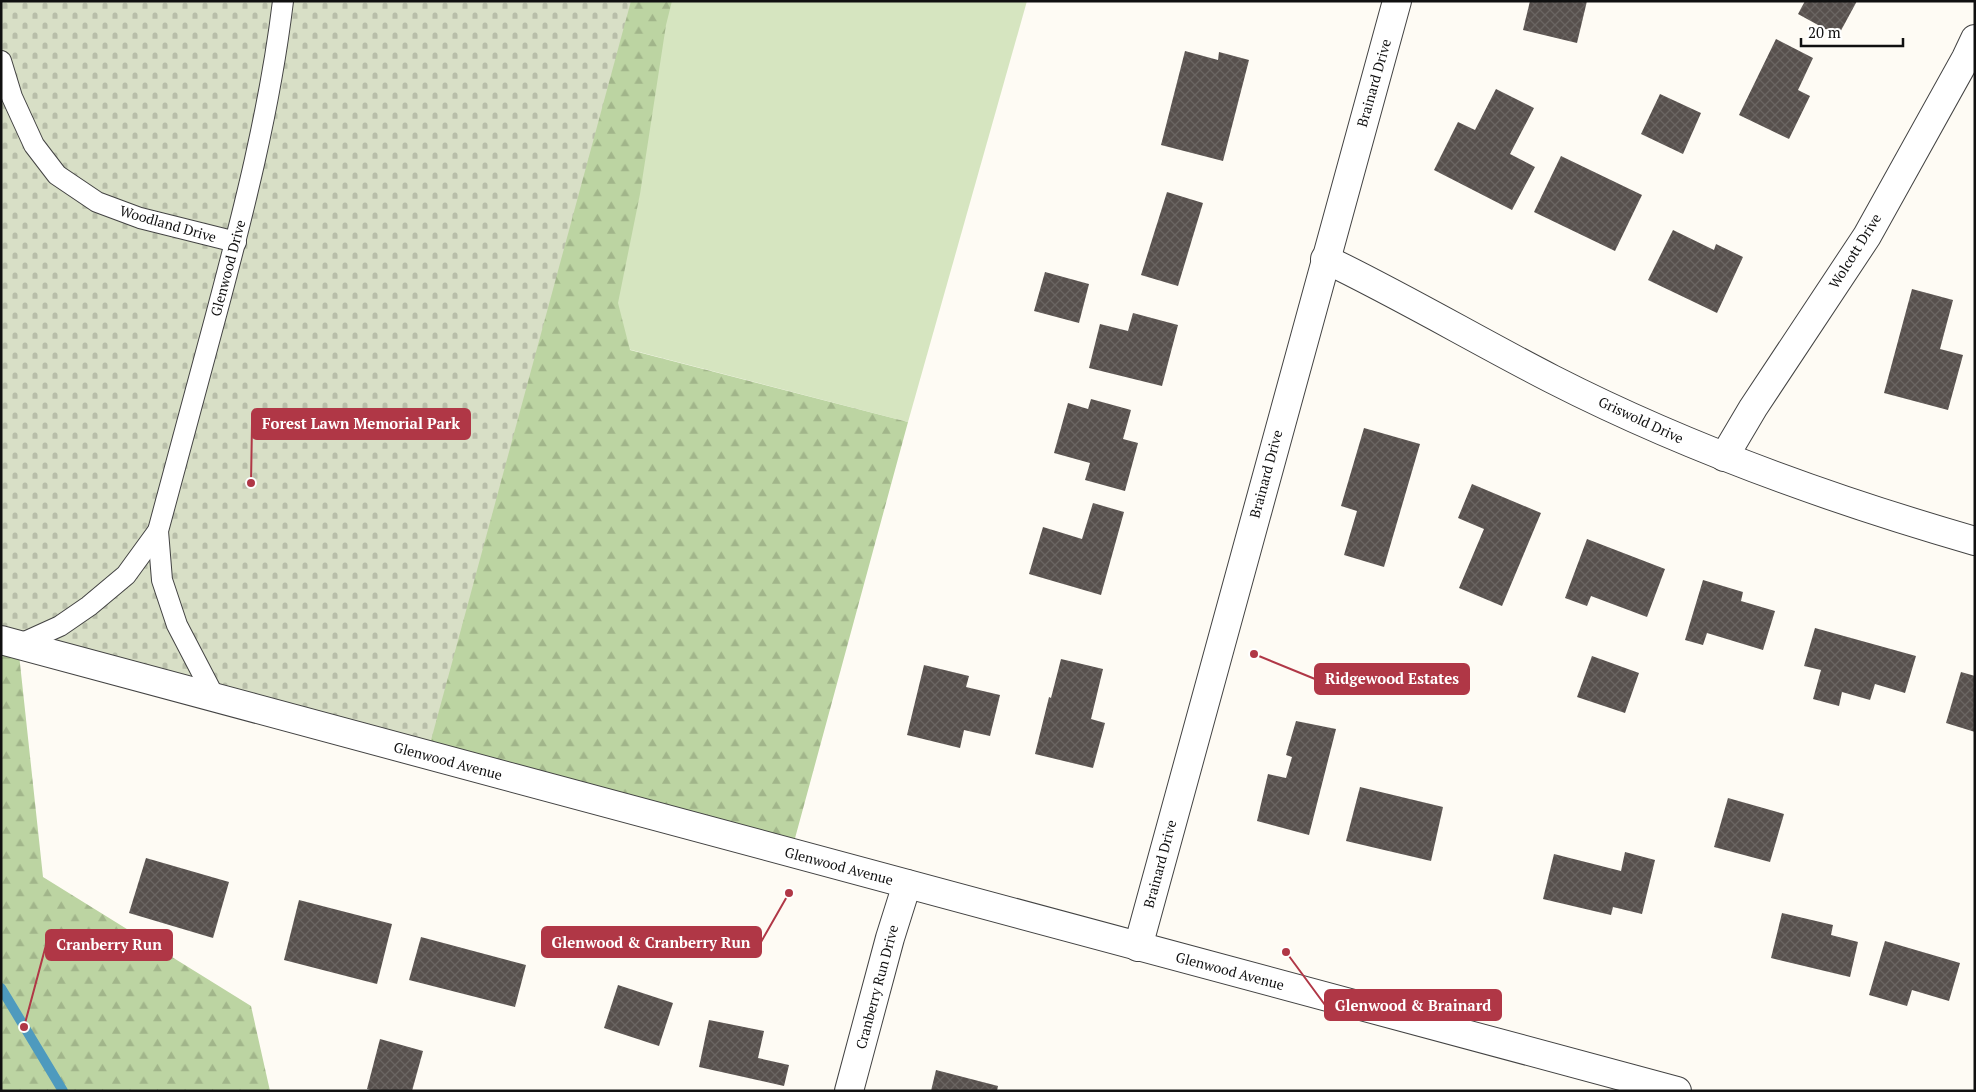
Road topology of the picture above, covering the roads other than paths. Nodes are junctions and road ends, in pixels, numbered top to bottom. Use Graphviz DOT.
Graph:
graph roads {
  1 [pos="283,1"];
  2 [pos="1397,1"];
  3 [pos="1975,39"];
  4 [pos="1,61"];
  5 [pos="236,242"];
  6 [pos="1325,259"];
  7 [pos="1724,457"];
  8 [pos="158,531"];
  9 [pos="1975,542"];
  10 [pos="10,642"];
  11 [pos="215,698"];
  12 [pos="906,884"];
  13 [pos="1138,947"];
  14 [pos="850,1091"];
  15 [pos="1677,1091"];
  1 -- 5 [label="lane, Glenwood Drive"];
  2 -- 6 [label="street, Brainard Drive"];
  3 -- 7 [label="street, Wolcott Drive"];
  4 -- 5 [label="lane, Woodland Drive"];
  5 -- 8 [label="lane, Glenwood Drive"];
  6 -- 7 [label="street, Griswold Drive"];
  6 -- 13 [label="street, Brainard Drive"];
  7 -- 9 [label="street, Griswold Drive"];
  8 -- 10 [label="lane, Glenwood Drive"];
  8 -- 11 [label="lane, Glenwood Drive"];
  10 -- 11 [label="street, Glenwood Avenue"];
  11 -- 12 [label="street, Glenwood Avenue"];
  12 -- 13 [label="street, Glenwood Avenue"];
  12 -- 14 [label="street, Cranberry Run Drive"];
  13 -- 15 [label="street, Glenwood Avenue"];
}
